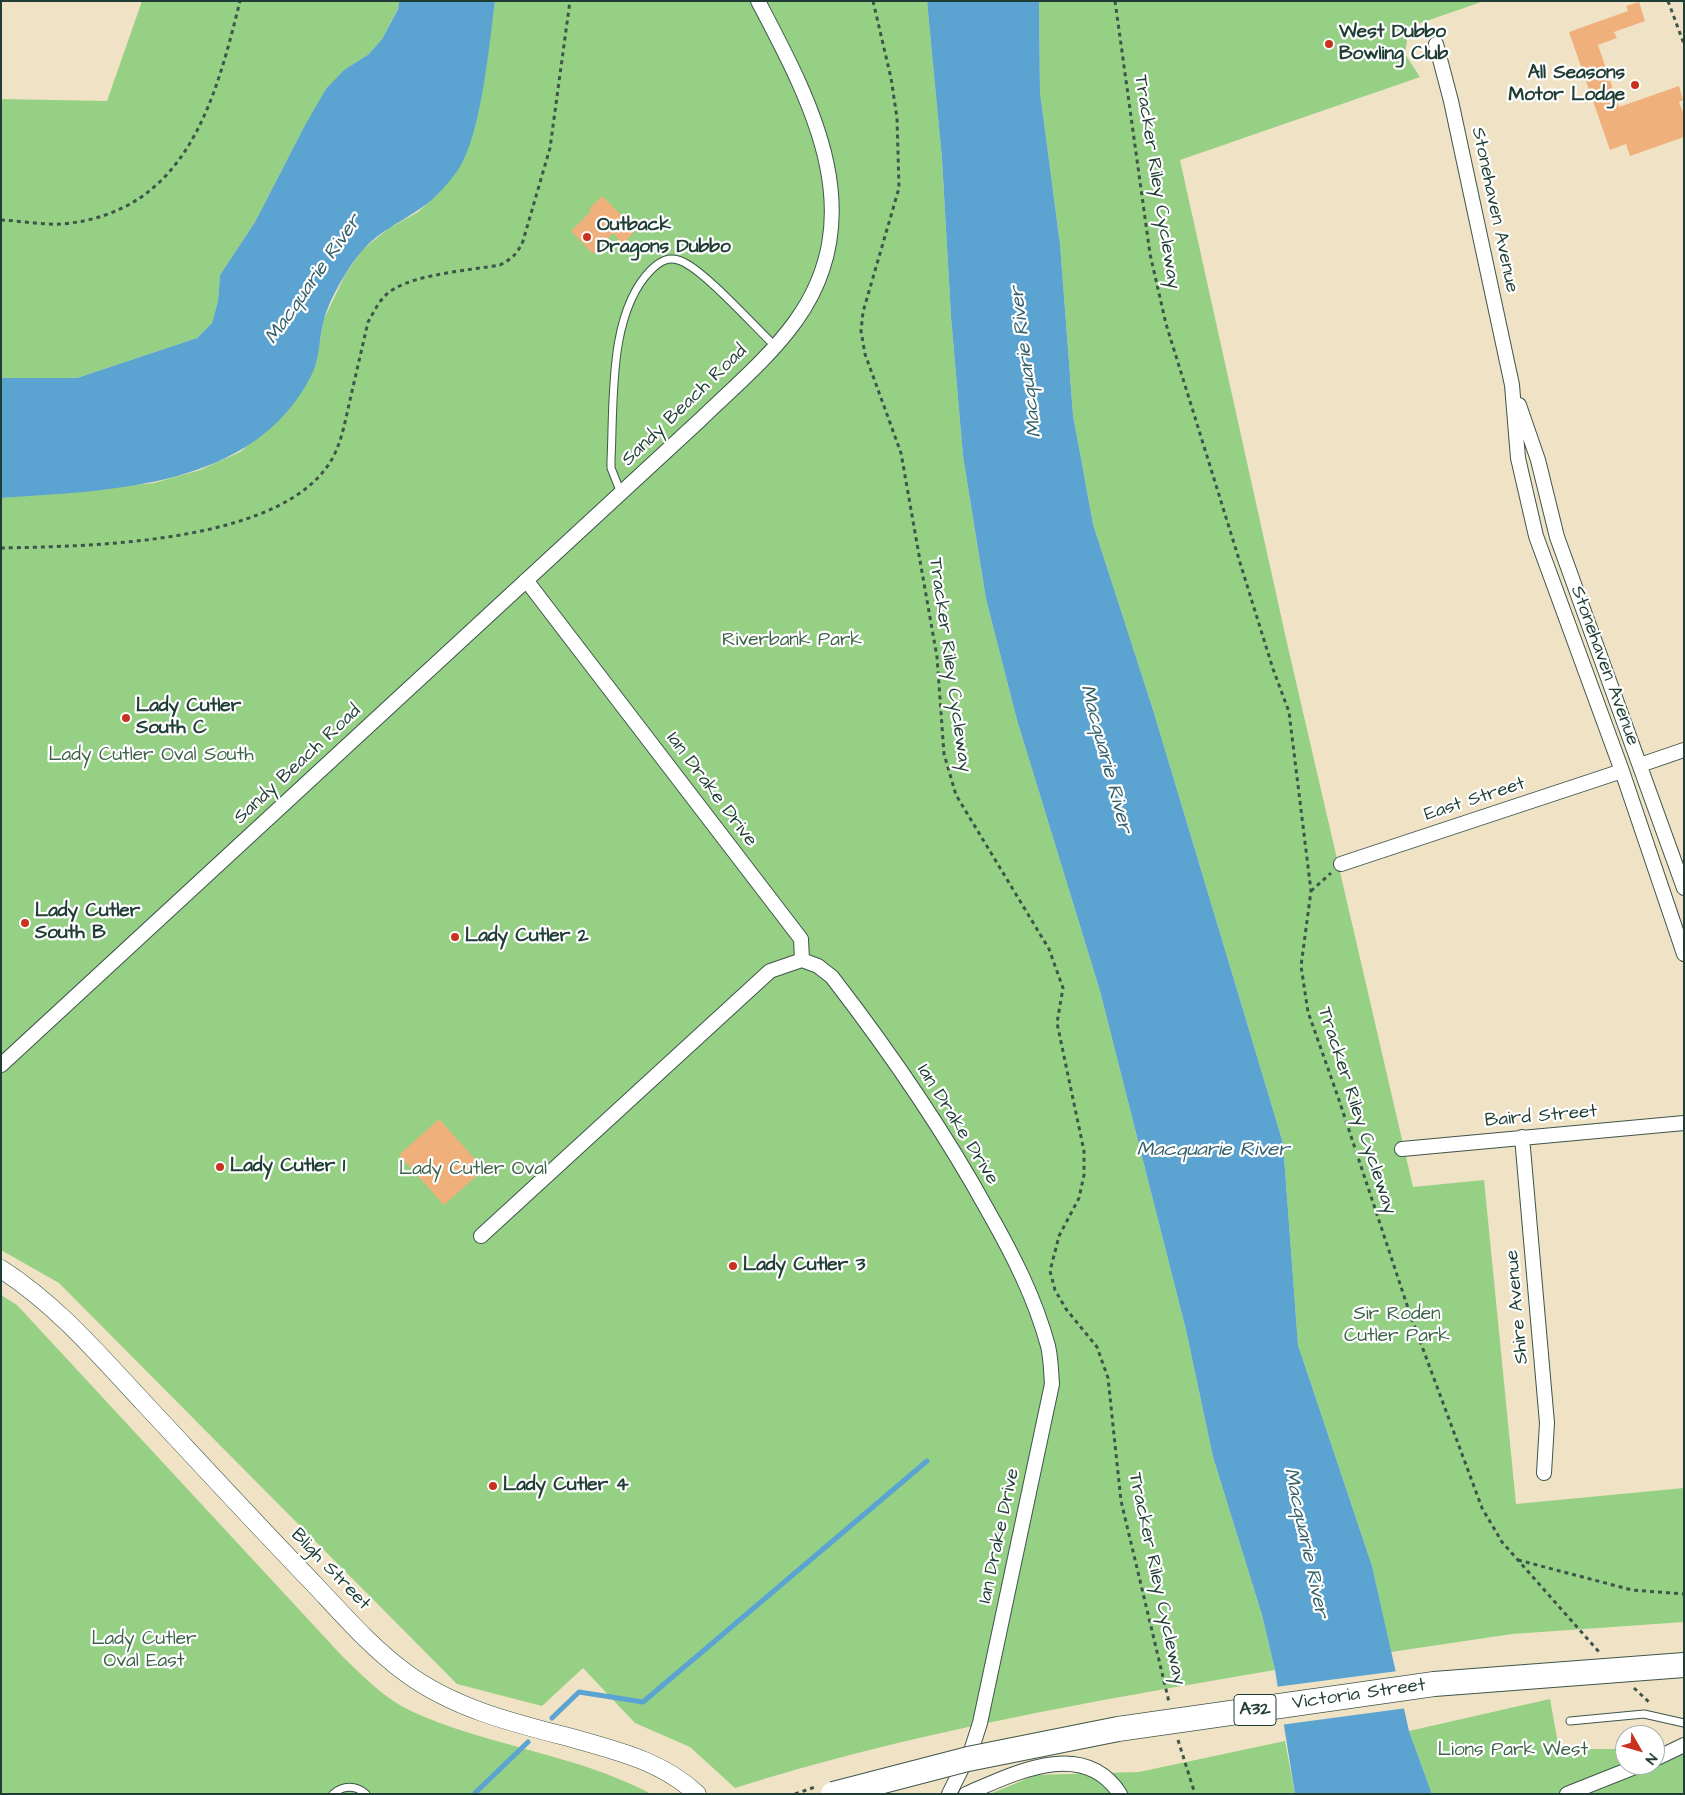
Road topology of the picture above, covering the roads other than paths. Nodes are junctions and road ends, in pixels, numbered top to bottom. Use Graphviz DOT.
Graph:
graph roads {
  1 [pos="758,1"];
  2 [pos="1436,44"];
  3 [pos="774,345"];
  4 [pos="1512,385"];
  5 [pos="621,493"];
  6 [pos="526,580"];
  7 [pos="1684,750"];
  8 [pos="1640,765"];
  9 [pos="1622,771"];
  10 [pos="1341,864"];
  11 [pos="1684,888"];
  12 [pos="1684,954"];
  13 [pos="802,960"];
  14 [pos="1,1065"];
  15 [pos="1684,1123"];
  16 [pos="1522,1137"];
  17 [pos="1402,1149"];
  18 [pos="481,1236"];
  19 [pos="1,1269"];
  20 [pos="1544,1473"];
  21 [pos="1684,1665"];
  22 [pos="1570,1721"];
  23 [pos="1684,1723"];
  24 [pos="1684,1745"];
  25 [pos="1665,1754"];
  26 [pos="1615,1775"];
  27 [pos="332,1794"];
  28 [pos="366,1794"];
  29 [pos="697,1794"];
  30 [pos="833,1794"];
  31 [pos="949,1794"];
  32 [pos="966,1794"];
  33 [pos="1120,1794"];
  34 [pos="1567,1794"];
  1 -- 3 [label="street, Sandy Beach Road"];
  2 -- 4 [label="street, Stonehaven Avenue"];
  3 -- 5 [label="street, Sandy Beach Road"];
  3 -- 5 [label="lane, Sandy Beach Road"];
  4 -- 8 [label="street, Stonehaven Avenue"];
  4 -- 9 [label="street, Stonehaven Avenue"];
  5 -- 6 [label="street, Sandy Beach Road"];
  6 -- 13 [label="street, Ian Drake Drive"];
  6 -- 14 [label="street, Sandy Beach Road"];
  7 -- 8 [label="street"];
  8 -- 11 [label="street, Stonehaven Avenue"];
  9 -- 10 [label="street, East Street"];
  9 -- 12 [label="street, Stonehaven Avenue"];
  13 -- 18 [label="street"];
  13 -- 31 [label="street, Ian Drake Drive"];
  15 -- 16 [label="street, Baird Street"];
  16 -- 17 [label="street, Baird Street"];
  16 -- 20 [label="street, Shire Avenue"];
  19 -- 29 [label="street, Bligh Street"];
  21 -- 30 [label="highway, Victoria Street / A32, bridge"];
  22 -- 23 [label="lane"];
  24 -- 25 [label="street"];
  26 -- 34 [label="street"];
  27 -- 28 [label="lane"];
  32 -- 33 [label="street"];
}
